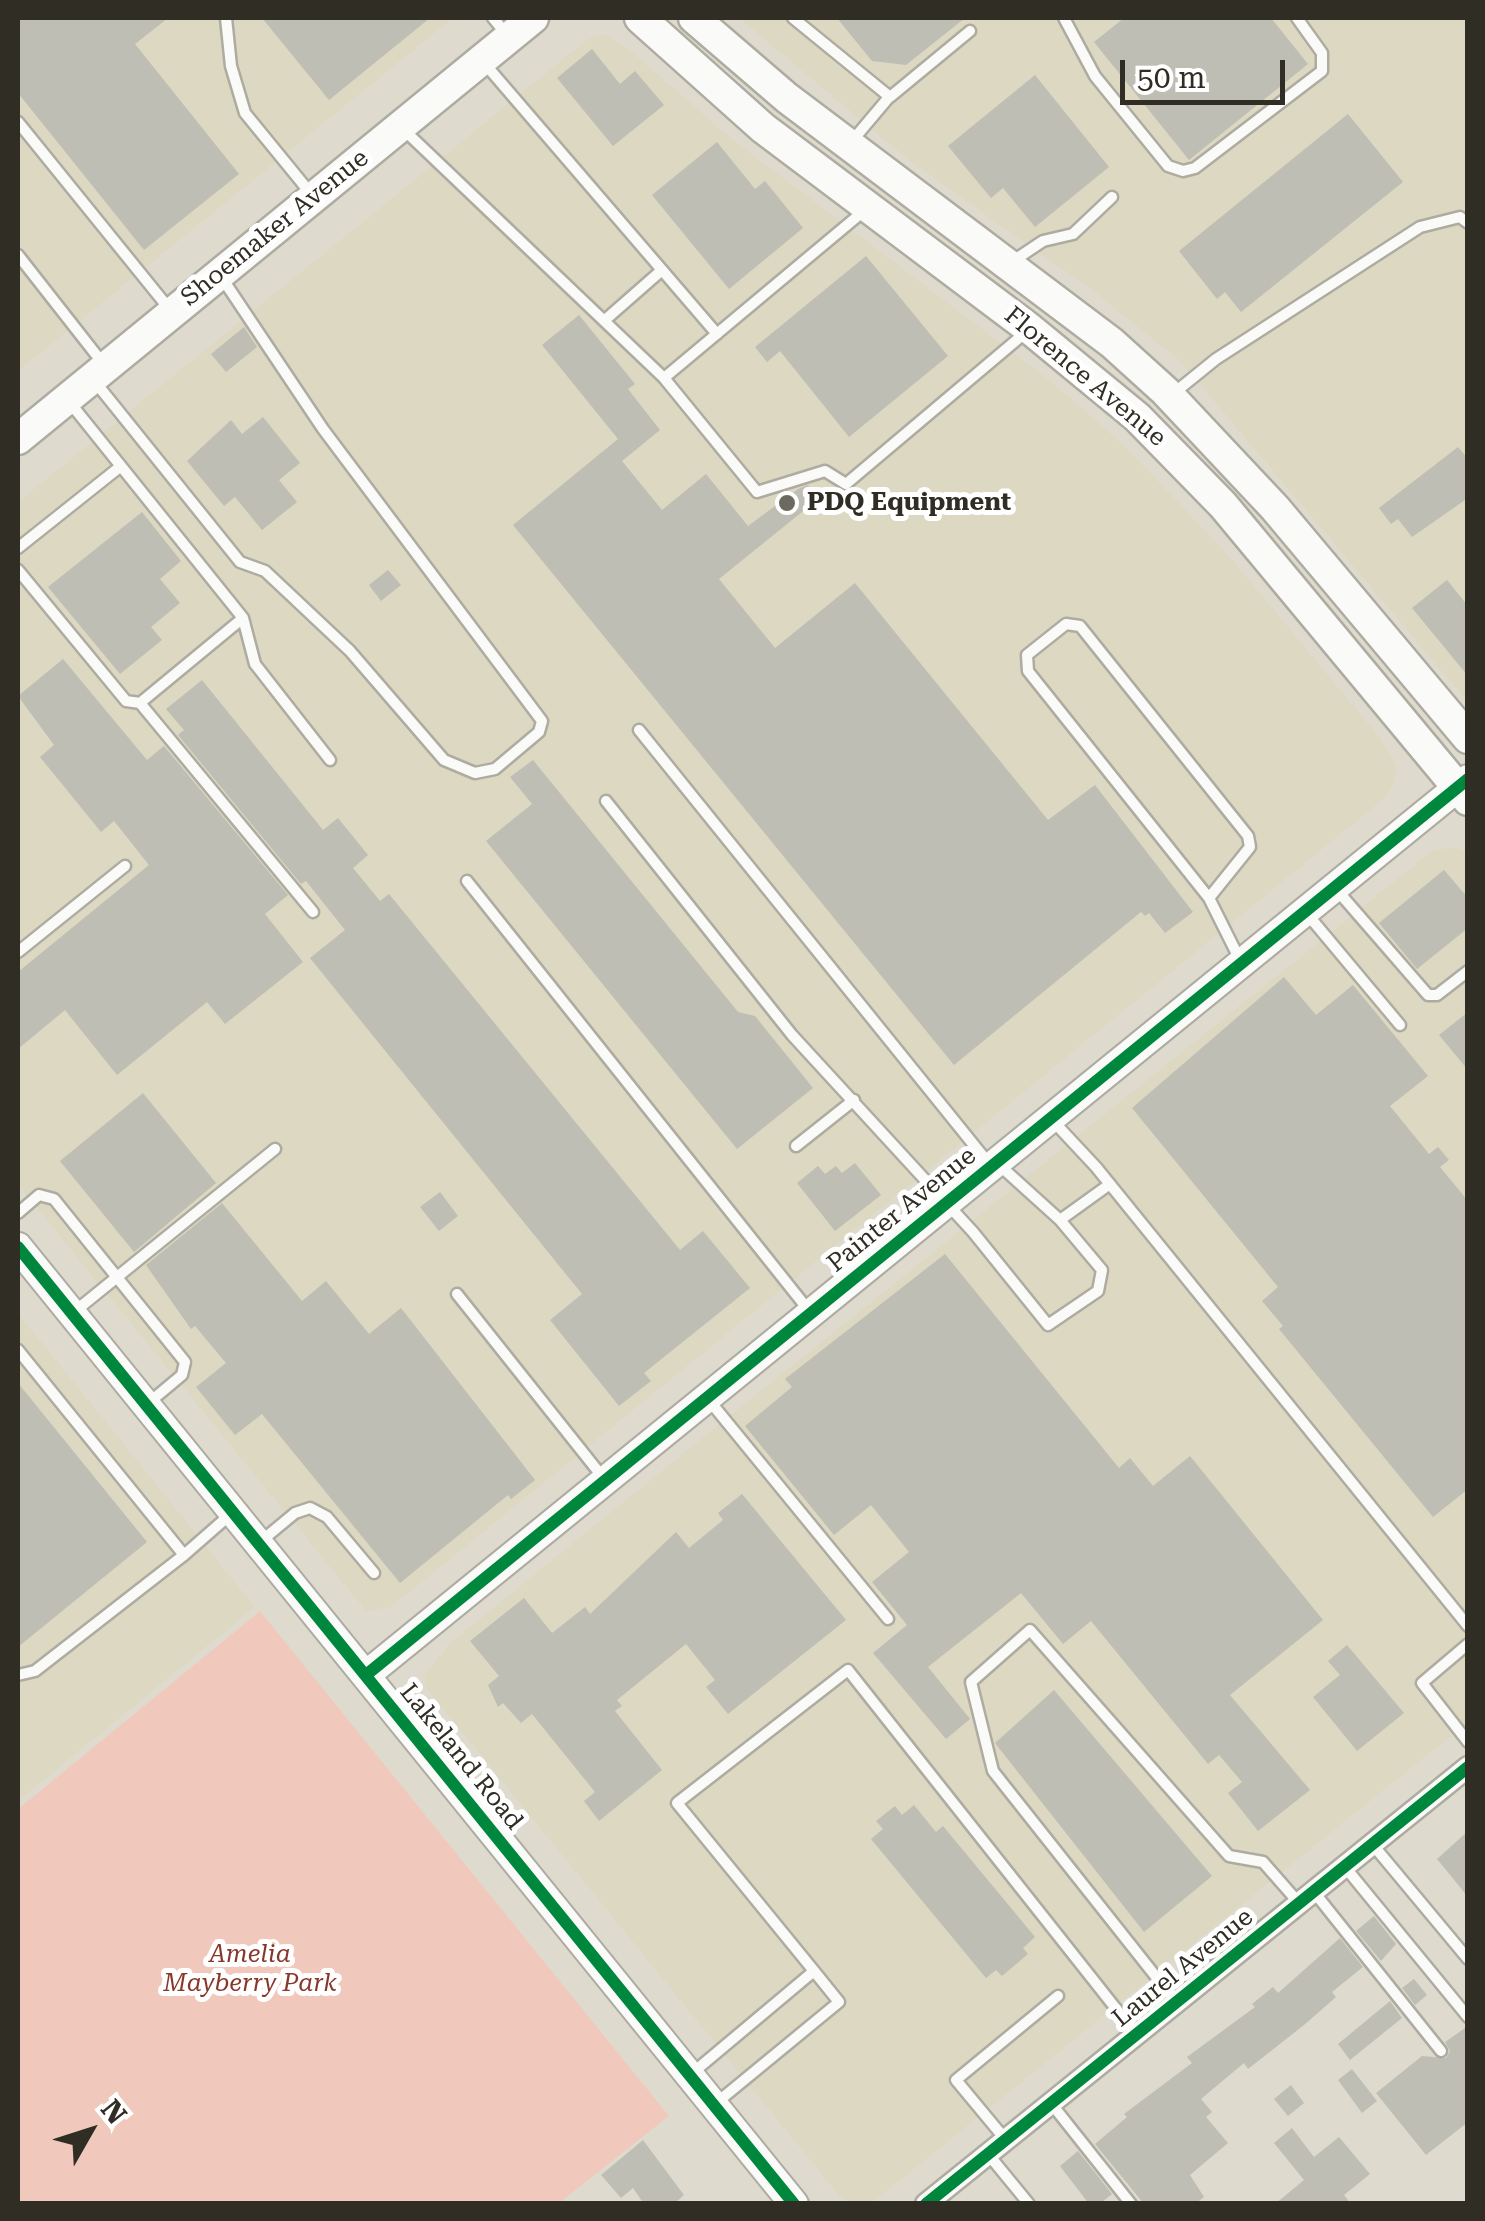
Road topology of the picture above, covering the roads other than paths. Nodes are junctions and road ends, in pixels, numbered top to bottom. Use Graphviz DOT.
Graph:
graph roads {
  1 [pos="226,18"];
  2 [pos="533,18"];
  3 [pos="640,18"];
  4 [pos="694,18"];
  5 [pos="793,18"];
  6 [pos="1064,18"];
  7 [pos="1297,18"];
  8 [pos="501,28"];
  9 [pos="970,31"];
  10 [pos="482,59"];
  11 [pos="890,96"];
  12 [pos="18,122"];
  13 [pos="400,126"];
  14 [pos="849,144"];
  15 [pos="312,196"];
  16 [pos="1112,197"];
  17 [pos="870,206"];
  18 [pos="1468,223"];
  19 [pos="18,255"];
  20 [pos="1008,264"];
  21 [pos="662,270"];
  22 [pos="218,272"];
  23 [pos="171,312"];
  24 [pos="605,320"];
  25 [pos="1030,329"];
  26 [pos="717,334"];
  27 [pos="99,373"];
  28 [pos="664,378"];
  29 [pos="1170,396"];
  30 [pos="67,399"];
  31 [pos="18,439"];
  32 [pos="121,466"];
  33 [pos="18,548"];
  34 [pos="18,570"];
  35 [pos="243,618"];
  36 [pos="140,702"];
  37 [pos="639,730"];
  38 [pos="1468,738"];
  39 [pos="330,760"];
  40 [pos="1464,789"];
  41 [pos="606,801"];
  42 [pos="125,866"];
  43 [pos="467,880"];
  44 [pos="1335,887"];
  45 [pos="1209,898"];
  46 [pos="313,912"];
  47 [pos="1305,912"];
  48 [pos="18,952"];
  49 [pos="1241,963"];
  50 [pos="1468,971"];
  51 [pos="1400,1025"];
  52 [pos="854,1100"];
  53 [pos="1051,1118"];
  54 [pos="796,1146"];
  55 [pos="275,1148"];
  56 [pos="994,1164"];
  57 [pos="1110,1184"];
  58 [pos="946,1204"];
  59 [pos="18,1213"];
  60 [pos="1060,1220"];
  61 [pos="18,1247"];
  62 [pos="117,1280"];
  63 [pos="457,1294"];
  64 [pos="811,1313"];
  65 [pos="72,1314"];
  66 [pos="18,1350"];
  67 [pos="707,1398"];
  68 [pos="146,1405"];
  69 [pos="606,1480"];
  70 [pos="233,1512"];
  71 [pos="259,1544"];
  72 [pos="184,1555"];
  73 [pos="374,1573"];
  74 [pos="888,1619"];
  75 [pos="1468,1626"];
  76 [pos="1468,1644"];
  77 [pos="18,1675"];
  78 [pos="366,1675"];
  79 [pos="1468,1742"];
  80 [pos="1468,1767"];
  81 [pos="1372,1844"];
  82 [pos="1344,1866"];
  83 [pos="1306,1897"];
  84 [pos="1468,1959"];
  85 [pos="814,1971"];
  86 [pos="1058,1996"];
  87 [pos="1176,2002"];
  88 [pos="1468,2017"];
  89 [pos="1136,2034"];
  90 [pos="1440,2052"];
  91 [pos="690,2075"];
  92 [pos="1050,2102"];
  93 [pos="714,2105"];
  94 [pos="1005,2140"];
  95 [pos="988,2153"];
  96 [pos="794,2204"];
  97 [pos="926,2204"];
  98 [pos="1029,2204"];
  99 [pos="1131,2204"];
  1 -- 15 [label="lane"];
  2 -- 8 [label="main road, Shoemaker Avenue"];
  3 -- 17 [label="main road, Florence Avenue"];
  4 -- 14 [label="main road, Florence Avenue"];
  5 -- 11 [label="lane"];
  6 -- 7 [label="lane"];
  8 -- 10 [label="main road, Shoemaker Avenue"];
  9 -- 11 [label="lane"];
  10 -- 13 [label="main road, Shoemaker Avenue"];
  10 -- 21 [label="lane"];
  11 -- 14 [label="lane"];
  12 -- 23 [label="lane"];
  13 -- 15 [label="main road, Shoemaker Avenue"];
  13 -- 24 [label="lane"];
  14 -- 20 [label="main road, Florence Avenue"];
  15 -- 22 [label="main road, Shoemaker Avenue"];
  16 -- 20 [label="lane"];
  17 -- 25 [label="main road, Florence Avenue"];
  17 -- 26 [label="lane"];
  18 -- 29 [label="lane"];
  19 -- 27 [label="lane"];
  20 -- 29 [label="main road, Florence Avenue"];
  21 -- 24 [label="lane"];
  21 -- 26 [label="lane"];
  22 -- 23 [label="main road, Shoemaker Avenue"];
  22 -- 27 [label="lane"];
  23 -- 27 [label="main road, Shoemaker Avenue"];
  24 -- 28 [label="lane"];
  25 -- 28 [label="lane"];
  25 -- 40 [label="main road, Florence Avenue"];
  26 -- 28 [label="lane"];
  27 -- 30 [label="main road, Shoemaker Avenue"];
  29 -- 38 [label="main road, Florence Avenue"];
  30 -- 31 [label="main road, Shoemaker Avenue"];
  30 -- 32 [label="lane"];
  32 -- 33 [label="lane"];
  32 -- 35 [label="lane"];
  34 -- 36 [label="lane"];
  35 -- 36 [label="lane"];
  35 -- 39 [label="lane"];
  36 -- 46 [label="lane"];
  37 -- 56 [label="lane"];
  40 -- 44 [label="street, Painter Avenue"];
  41 -- 52 [label="lane"];
  42 -- 48 [label="lane"];
  43 -- 64 [label="lane"];
  44 -- 47 [label="street, Painter Avenue"];
  44 -- 50 [label="lane"];
  45 -- 45 [label="lane"];
  45 -- 49 [label="lane"];
  47 -- 49 [label="street, Painter Avenue"];
  47 -- 51 [label="lane"];
  49 -- 53 [label="street, Painter Avenue"];
  52 -- 54 [label="lane"];
  52 -- 58 [label="lane"];
  53 -- 56 [label="street, Painter Avenue"];
  53 -- 57 [label="lane"];
  55 -- 62 [label="lane"];
  56 -- 58 [label="street, Painter Avenue"];
  56 -- 60 [label="lane"];
  57 -- 60 [label="lane"];
  57 -- 75 [label="lane"];
  58 -- 60 [label="lane"];
  58 -- 64 [label="street, Painter Avenue"];
  59 -- 62 [label="lane"];
  61 -- 65 [label="street, Lakeland Road"];
  62 -- 65 [label="lane"];
  62 -- 68 [label="lane"];
  63 -- 69 [label="lane"];
  64 -- 67 [label="street, Painter Avenue"];
  65 -- 68 [label="street, Lakeland Road"];
  66 -- 72 [label="lane"];
  67 -- 69 [label="street, Painter Avenue"];
  67 -- 74 [label="lane"];
  68 -- 70 [label="street, Lakeland Road"];
  69 -- 78 [label="street, Painter Avenue"];
  70 -- 71 [label="street, Lakeland Road"];
  70 -- 72 [label="lane"];
  71 -- 73 [label="lane"];
  71 -- 78 [label="street, Lakeland Road"];
  72 -- 77 [label="lane"];
  76 -- 79 [label="lane"];
  78 -- 91 [label="street, Lakeland Road"];
  80 -- 81 [label="street, Laurel Avenue"];
  81 -- 82 [label="street, Laurel Avenue"];
  81 -- 84 [label="lane"];
  82 -- 83 [label="street, Laurel Avenue"];
  82 -- 88 [label="lane"];
  83 -- 87 [label="street, Laurel Avenue"];
  83 -- 87 [label="lane"];
  83 -- 90 [label="lane"];
  85 -- 89 [label="lane"];
  85 -- 91 [label="lane"];
  85 -- 93 [label="lane"];
  86 -- 94 [label="lane"];
  87 -- 89 [label="street, Laurel Avenue"];
  89 -- 92 [label="street, Laurel Avenue"];
  91 -- 93 [label="street, Lakeland Road"];
  92 -- 94 [label="street, Laurel Avenue"];
  92 -- 99 [label="lane"];
  93 -- 96 [label="street, Lakeland Road"];
  94 -- 95 [label="street, Laurel Avenue"];
  95 -- 97 [label="street, Laurel Avenue"];
  95 -- 98 [label="lane"];
}
